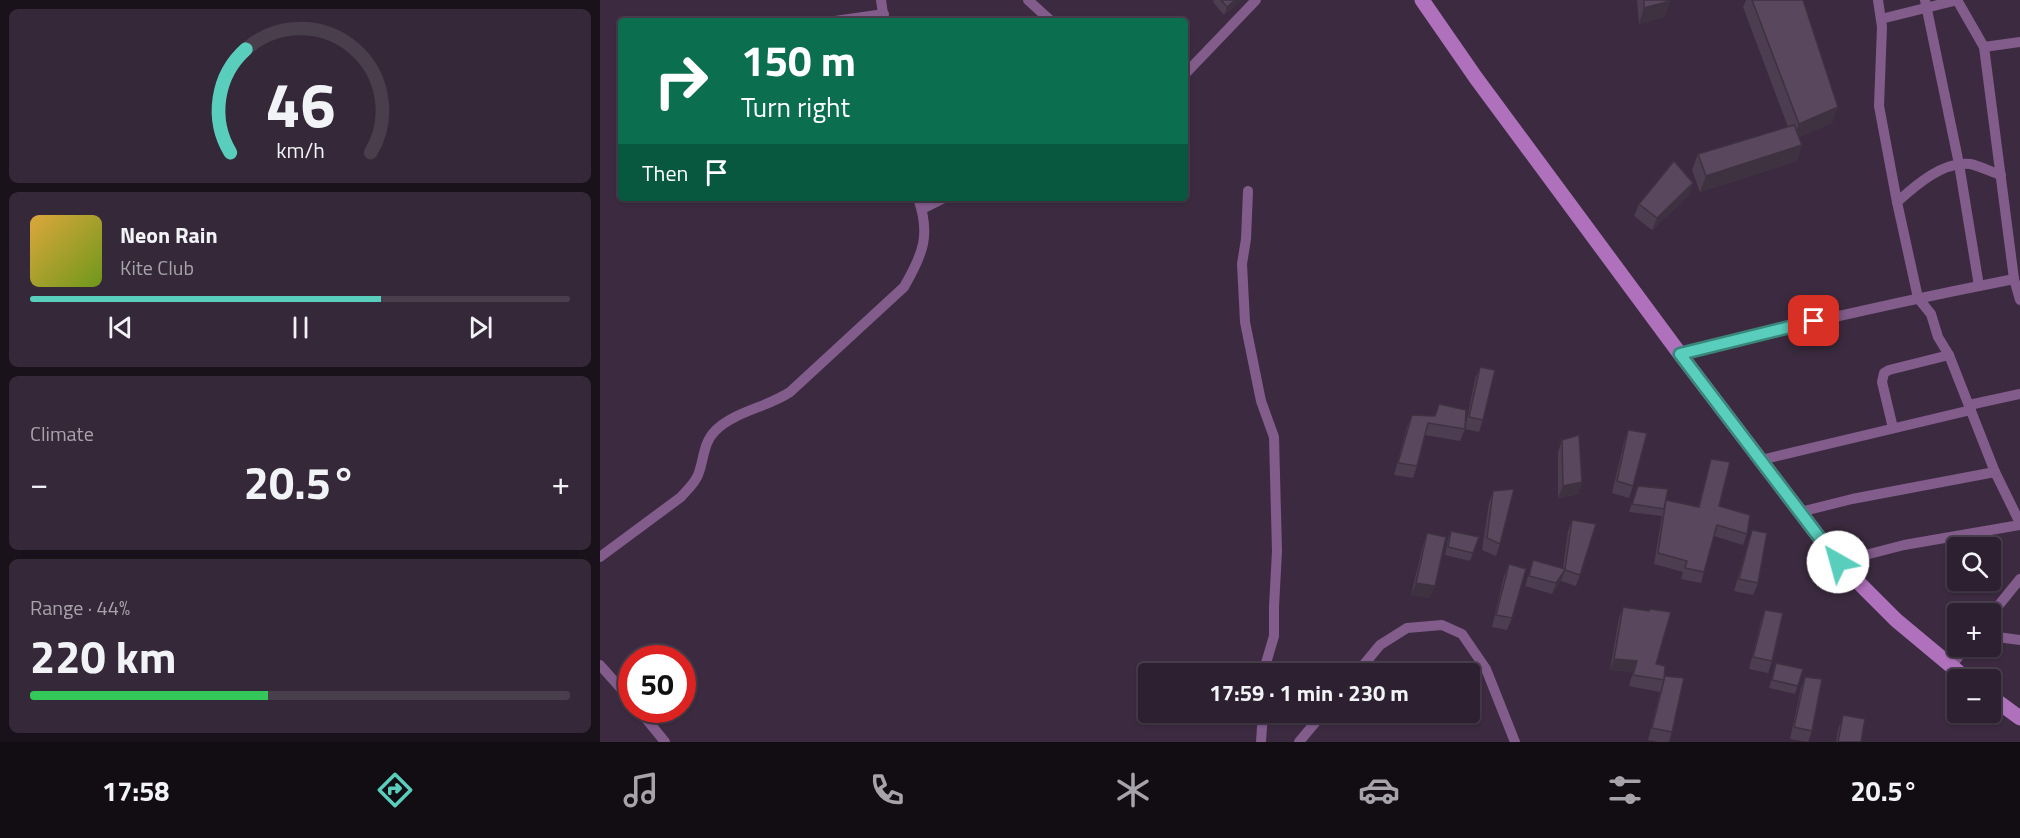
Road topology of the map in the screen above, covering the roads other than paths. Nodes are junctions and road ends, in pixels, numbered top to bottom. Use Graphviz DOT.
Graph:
graph roads {
  1 [pos="880,0"];
  2 [pos="1028,0"];
  3 [pos="1256,0"];
  4 [pos="1422,0"];
  5 [pos="1878,0"];
  6 [pos="1957,0"];
  7 [pos="1926,4"];
  8 [pos="884,18"];
  9 [pos="1048,18"];
  10 [pos="1881,19"];
  11 [pos="2020,42"];
  12 [pos="1984,47"];
  13 [pos="1188,71"];
  14 [pos="1959,164"];
  15 [pos="2001,175"];
  16 [pos="1248,191"];
  17 [pos="1897,202"];
  18 [pos="920,203"];
  19 [pos="2014,279"];
  20 [pos="1979,286"];
  21 [pos="1918,298"];
  22 [pos="2020,300"];
  23 [pos="1680,354"];
  24 [pos="1949,355"];
  25 [pos="2020,394"];
  26 [pos="1970,407"];
  27 [pos="1893,428"];
  28 [pos="1761,460"];
  29 [pos="1995,472"];
  30 [pos="1800,512"];
  31 [pos="2020,524"];
  32 [pos="600,557"];
  33 [pos="1838,562"];
  34 [pos="2020,579"];
  35 [pos="2001,603"];
  36 [pos="2001,637"];
  37 [pos="2020,640"];
  38 [pos="1958,657"];
  39 [pos="1266,663"];
  40 [pos="1365,663"];
  41 [pos="600,665"];
  42 [pos="1951,667"];
  43 [pos="1954,669"];
  44 [pos="618,685"];
  45 [pos="2001,704"];
  46 [pos="2020,718"];
  47 [pos="650,723"];
  48 [pos="1262,723"];
  49 [pos="1315,723"];
  50 [pos="665,742"];
  51 [pos="1261,742"];
  52 [pos="1299,742"];
  53 [pos="1515,742"];
  1 -- 8 [label="street"];
  2 -- 9 [label="street"];
  3 -- 13 [label="street"];
  4 -- 23 [label="main road"];
  5 -- 10 [label="street"];
  6 -- 7 [label="street"];
  6 -- 12 [label="street"];
  7 -- 10 [label="street"];
  7 -- 14 [label="street"];
  10 -- 17 [label="street"];
  11 -- 12 [label="street"];
  12 -- 15 [label="street"];
  14 -- 15 [label="street"];
  14 -- 17 [label="street"];
  14 -- 20 [label="street"];
  15 -- 19 [label="street"];
  16 -- 39 [label="street"];
  17 -- 21 [label="street"];
  18 -- 32 [label="street"];
  19 -- 20 [label="street"];
  19 -- 22 [label="street"];
  20 -- 21 [label="street"];
  21 -- 23 [label="street"];
  21 -- 24 [label="street"];
  23 -- 28 [label="main road"];
  24 -- 26 [label="street"];
  24 -- 27 [label="street"];
  25 -- 26 [label="street"];
  26 -- 27 [label="street"];
  26 -- 29 [label="street"];
  27 -- 28 [label="street"];
  28 -- 30 [label="main road"];
  29 -- 30 [label="street"];
  29 -- 31 [label="street"];
  30 -- 33 [label="main road"];
  31 -- 33 [label="street"];
  33 -- 42 [label="main road"];
  34 -- 35 [label="street"];
  36 -- 37 [label="street"];
  38 -- 42 [label="street"];
  40 -- 53 [label="street"];
  41 -- 44 [label="street"];
  42 -- 43 [label="main road"];
  45 -- 46 [label="main road"];
  47 -- 50 [label="street"];
  48 -- 51 [label="street"];
  49 -- 52 [label="street"];
}
